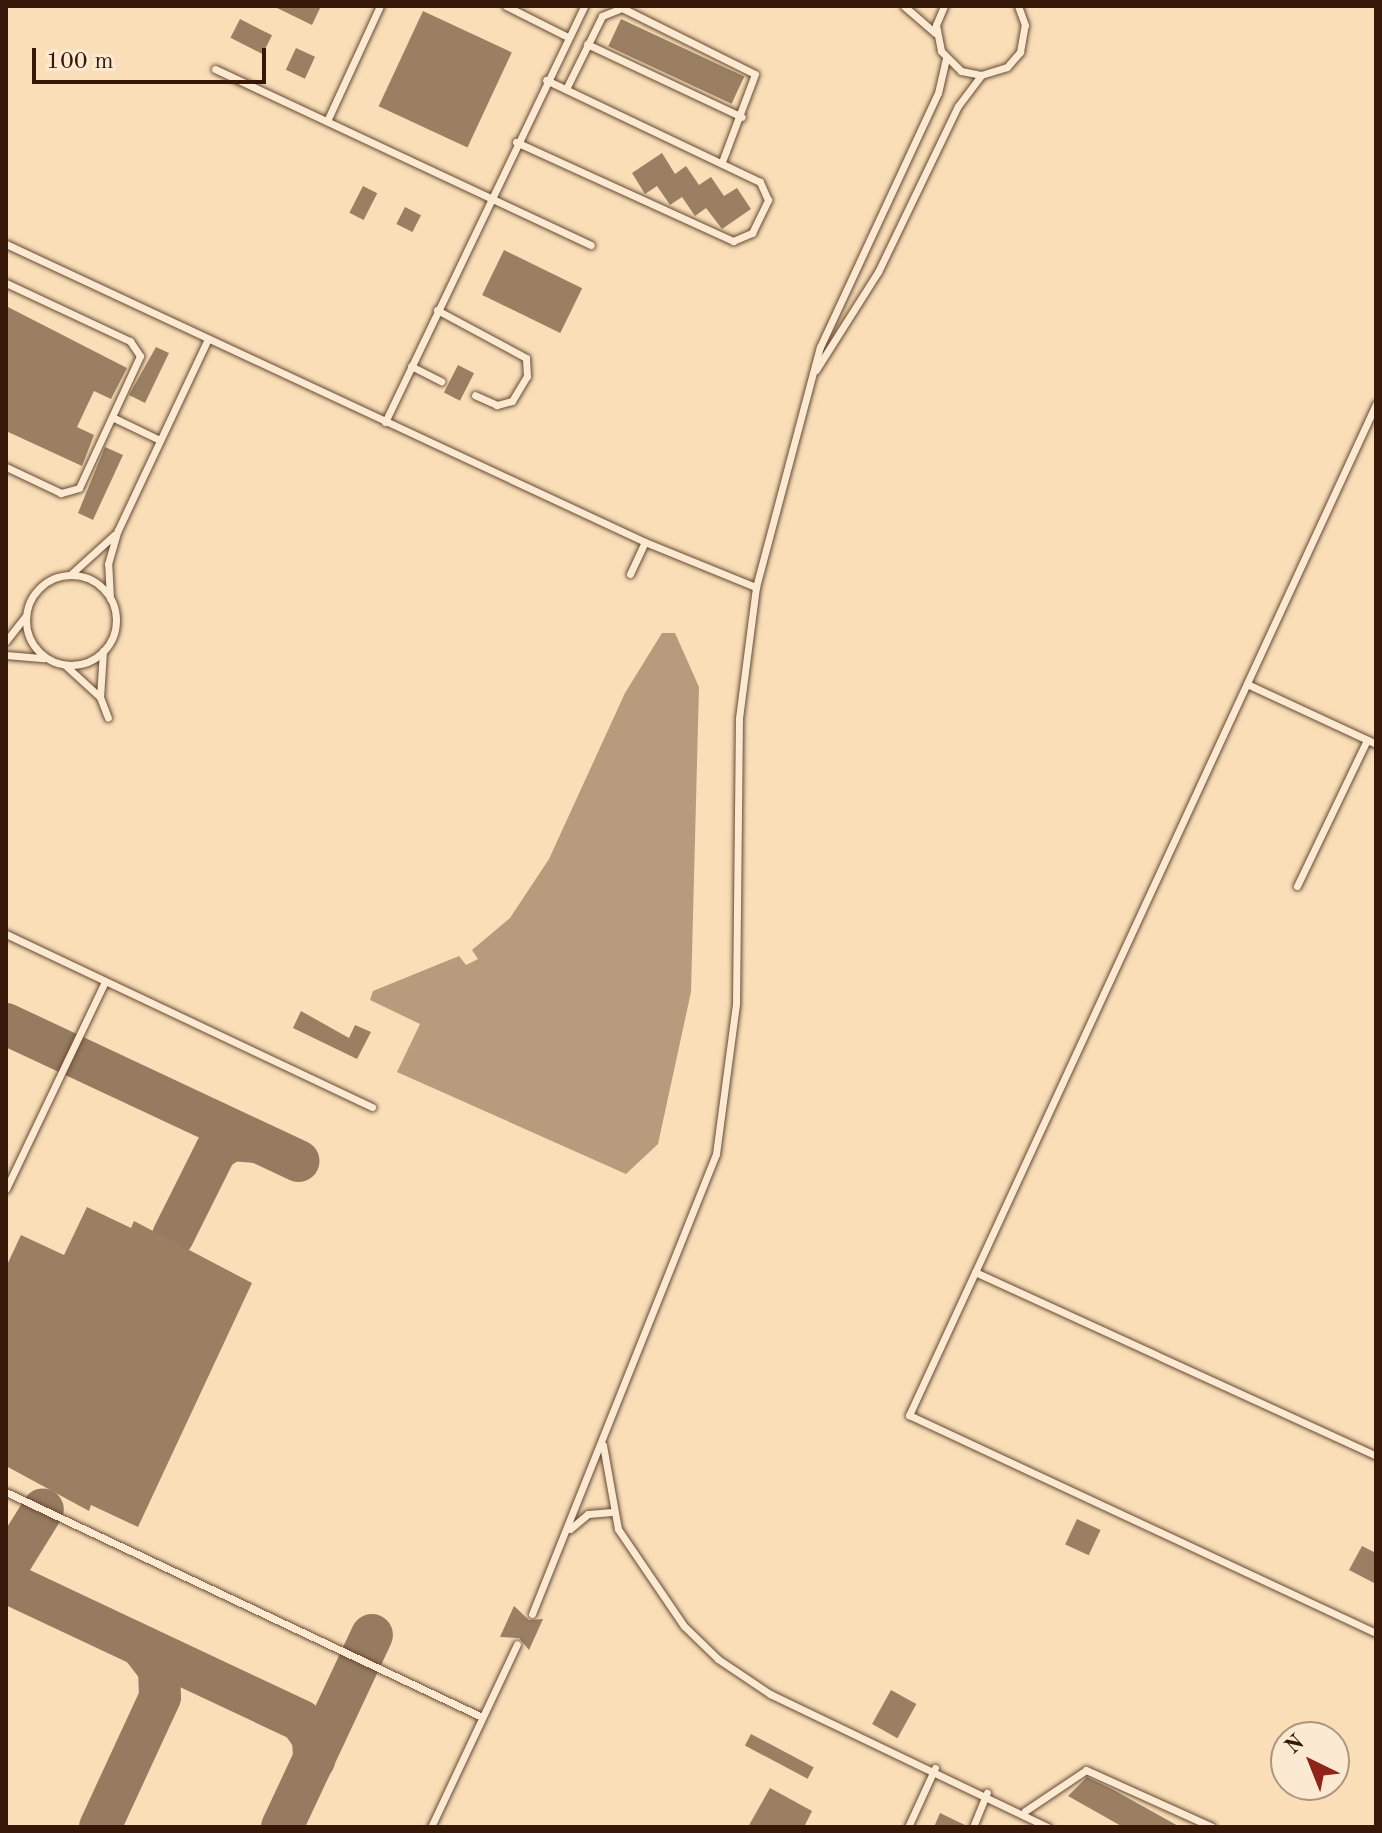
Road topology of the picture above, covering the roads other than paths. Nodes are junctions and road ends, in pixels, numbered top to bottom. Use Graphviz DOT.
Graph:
graph roads {
  1 [pos="380,6"];
  2 [pos="506,6"];
  3 [pos="904,6"];
  4 [pos="944,6"];
  5 [pos="1019,6"];
  6 [pos="580,8"];
  7 [pos="519,9"];
  8 [pos="936,34"];
  9 [pos="566,36"];
  10 [pos="587,44"];
  11 [pos="946,59"];
  12 [pos="215,69"];
  13 [pos="981,75"];
  14 [pos="546,80"];
  15 [pos="566,89"];
  16 [pos="742,117"];
  17 [pos="327,121"];
  18 [pos="516,142"];
  19 [pos="722,162"];
  20 [pos="489,198"];
  21 [pos="6,244"];
  22 [pos="591,245"];
  23 [pos="6,283"];
  24 [pos="437,310"];
  25 [pos="208,339"];
  26 [pos="411,366"];
  27 [pos="814,371"];
  28 [pos="441,381"];
  29 [pos="475,395"];
  30 [pos="1376,404"];
  31 [pos="114,418"];
  32 [pos="385,422"];
  33 [pos="160,440"];
  34 [pos="6,467"];
  35 [pos="118,530"];
  36 [pos="645,542"];
  37 [pos="630,574"];
  38 [pos="68,576"];
  39 [pos="756,587"];
  40 [pos="110,598"];
  41 [pos="26,615"];
  42 [pos="6,641"];
  43 [pos="103,651"];
  44 [pos="6,655"];
  45 [pos="47,658"];
  46 [pos="63,664"];
  47 [pos="1247,684"];
  48 [pos="100,697"];
  49 [pos="108,718"];
  50 [pos="1367,740"];
  51 [pos="1376,744"];
  52 [pos="1297,886"];
  53 [pos="6,934"];
  54 [pos="105,981"];
  55 [pos="372,1107"];
  56 [pos="6,1189"];
  57 [pos="975,1272"];
  58 [pos="603,1442"];
  59 [pos="1376,1456"];
  60 [pos="6,1492"];
  61 [pos="612,1512"];
  62 [pos="566,1533"];
  63 [pos="532,1614"];
  64 [pos="1376,1633"];
  65 [pos="517,1644"];
  66 [pos="482,1717"];
  67 [pos="935,1768"];
  68 [pos="987,1793"];
  69 [pos="1025,1811"];
  70 [pos="431,1827"];
  71 [pos="908,1827"];
  72 [pos="973,1827"];
  73 [pos="1048,1827"];
  74 [pos="1212,1827"];
  1 -- 17 [label="lane"];
  2 -- 7 [label="lane"];
  3 -- 8 [label="lane"];
  4 -- 8 [label="lane"];
  5 -- 13 [label="lane"];
  6 -- 9 [label="lane"];
  7 -- 9 [label="lane"];
  8 -- 11 [label="lane"];
  9 -- 14 [label="lane"];
  10 -- 15 [label="lane"];
  10 -- 16 [label="lane"];
  10 -- 16 [label="lane"];
  11 -- 13 [label="lane"];
  11 -- 27 [label="lane"];
  12 -- 17 [label="lane"];
  13 -- 27 [label="lane"];
  14 -- 15 [label="lane"];
  14 -- 18 [label="lane"];
  15 -- 19 [label="lane"];
  16 -- 19 [label="lane"];
  17 -- 20 [label="lane"];
  18 -- 19 [label="lane"];
  18 -- 20 [label="lane"];
  20 -- 22 [label="lane"];
  20 -- 24 [label="lane"];
  21 -- 25 [label="lane"];
  23 -- 31 [label="lane"];
  24 -- 26 [label="lane"];
  24 -- 29 [label="lane"];
  25 -- 32 [label="lane"];
  25 -- 33 [label="lane"];
  26 -- 28 [label="lane"];
  26 -- 32 [label="lane"];
  27 -- 39 [label="lane"];
  30 -- 47 [label="lane"];
  31 -- 33 [label="lane"];
  31 -- 34 [label="lane"];
  32 -- 36 [label="lane"];
  33 -- 35 [label="lane"];
  35 -- 38 [label="lane"];
  35 -- 40 [label="lane"];
  36 -- 37 [label="lane"];
  36 -- 39 [label="lane"];
  38 -- 40 [label="lane"];
  38 -- 41 [label="lane"];
  39 -- 58 [label="lane"];
  40 -- 43 [label="lane"];
  41 -- 42 [label="lane"];
  41 -- 45 [label="lane"];
  43 -- 46 [label="lane"];
  43 -- 48 [label="lane"];
  44 -- 45 [label="lane"];
  45 -- 46 [label="lane"];
  46 -- 48 [label="lane"];
  47 -- 50 [label="lane"];
  47 -- 57 [label="lane"];
  48 -- 49 [label="lane"];
  50 -- 51 [label="lane"];
  50 -- 52 [label="lane"];
  53 -- 54 [label="lane"];
  54 -- 55 [label="lane"];
  54 -- 56 [label="lane"];
  57 -- 59 [label="lane"];
  57 -- 64 [label="lane"];
  58 -- 61 [label="lane"];
  58 -- 62 [label="lane"];
  60 -- 66 [label="lane"];
  61 -- 62 [label="lane"];
  61 -- 67 [label="lane"];
  62 -- 63 [label="lane"];
  65 -- 66 [label="lane"];
  66 -- 70 [label="lane"];
  67 -- 68 [label="lane"];
  67 -- 71 [label="lane"];
  68 -- 69 [label="lane"];
  68 -- 72 [label="lane"];
  69 -- 73 [label="lane"];
  69 -- 74 [label="lane"];
}
